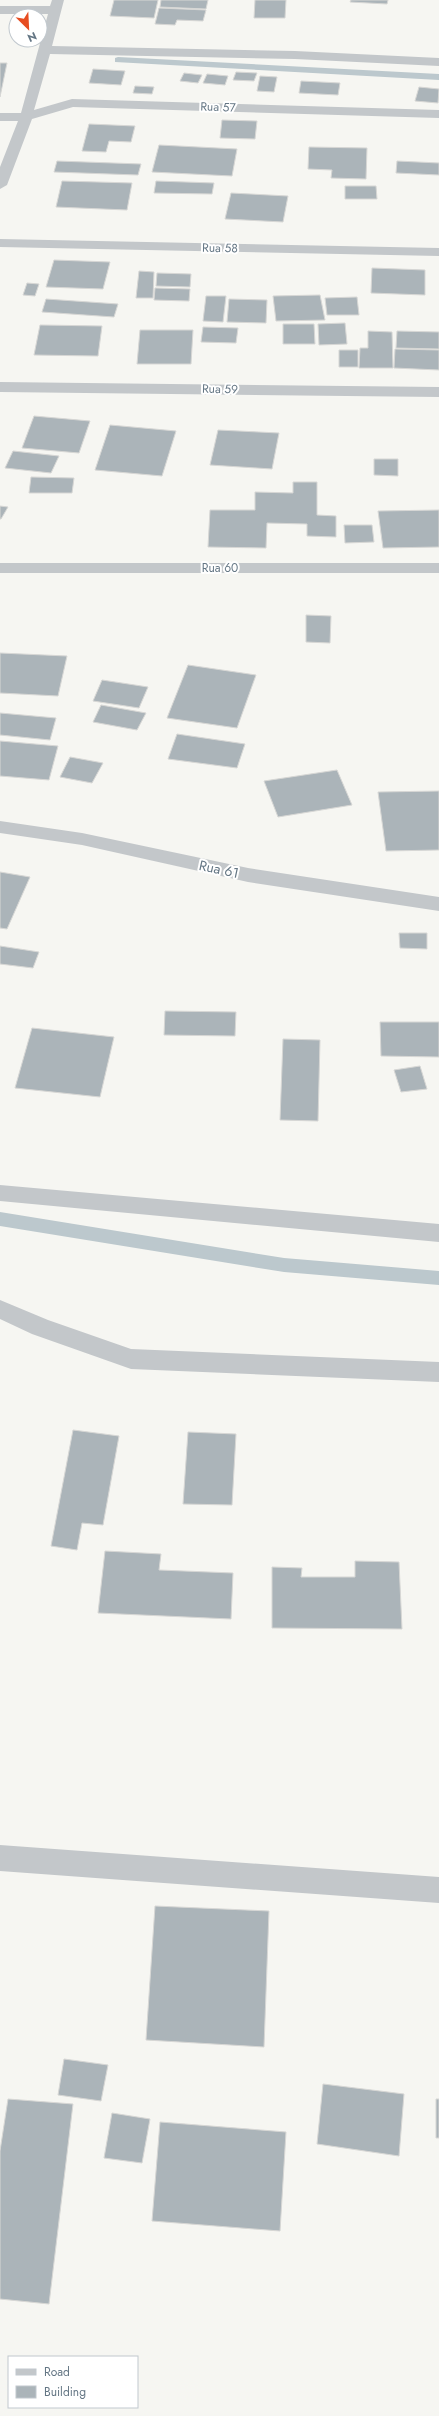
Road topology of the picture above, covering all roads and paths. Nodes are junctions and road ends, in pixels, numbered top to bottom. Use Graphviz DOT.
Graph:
graph roads {
  1 [pos="56,5"];
  2 [pos="0,10"];
  3 [pos="44,50"];
  4 [pos="439,62"];
  5 [pos="439,114"];
  6 [pos="0,117"];
  7 [pos="26,117"];
  8 [pos="0,186"];
  9 [pos="0,243"];
  10 [pos="439,252"];
  11 [pos="0,387"];
  12 [pos="439,392"];
  13 [pos="0,568"];
  14 [pos="439,568"];
  15 [pos="0,827"];
  16 [pos="439,904"];
  17 [pos="0,1193"];
  18 [pos="439,1233"];
  19 [pos="0,1309"];
  20 [pos="439,1372"];
  21 [pos="0,1858"];
  22 [pos="439,1890"];
  1 -- 2 [label="street"];
  1 -- 3 [label="street"];
  3 -- 4 [label="street"];
  3 -- 7 [label="street"];
  5 -- 7 [label="street, Rua 57"];
  6 -- 7 [label="street, Rua 57"];
  7 -- 8 [label="street"];
  9 -- 10 [label="street, Rua 58"];
  11 -- 12 [label="street, Rua 59"];
  13 -- 14 [label="street, Rua 60"];
  15 -- 16 [label="street, Rua 61"];
  17 -- 18 [label="street"];
  19 -- 20 [label="street"];
  21 -- 22 [label="street"];
}
